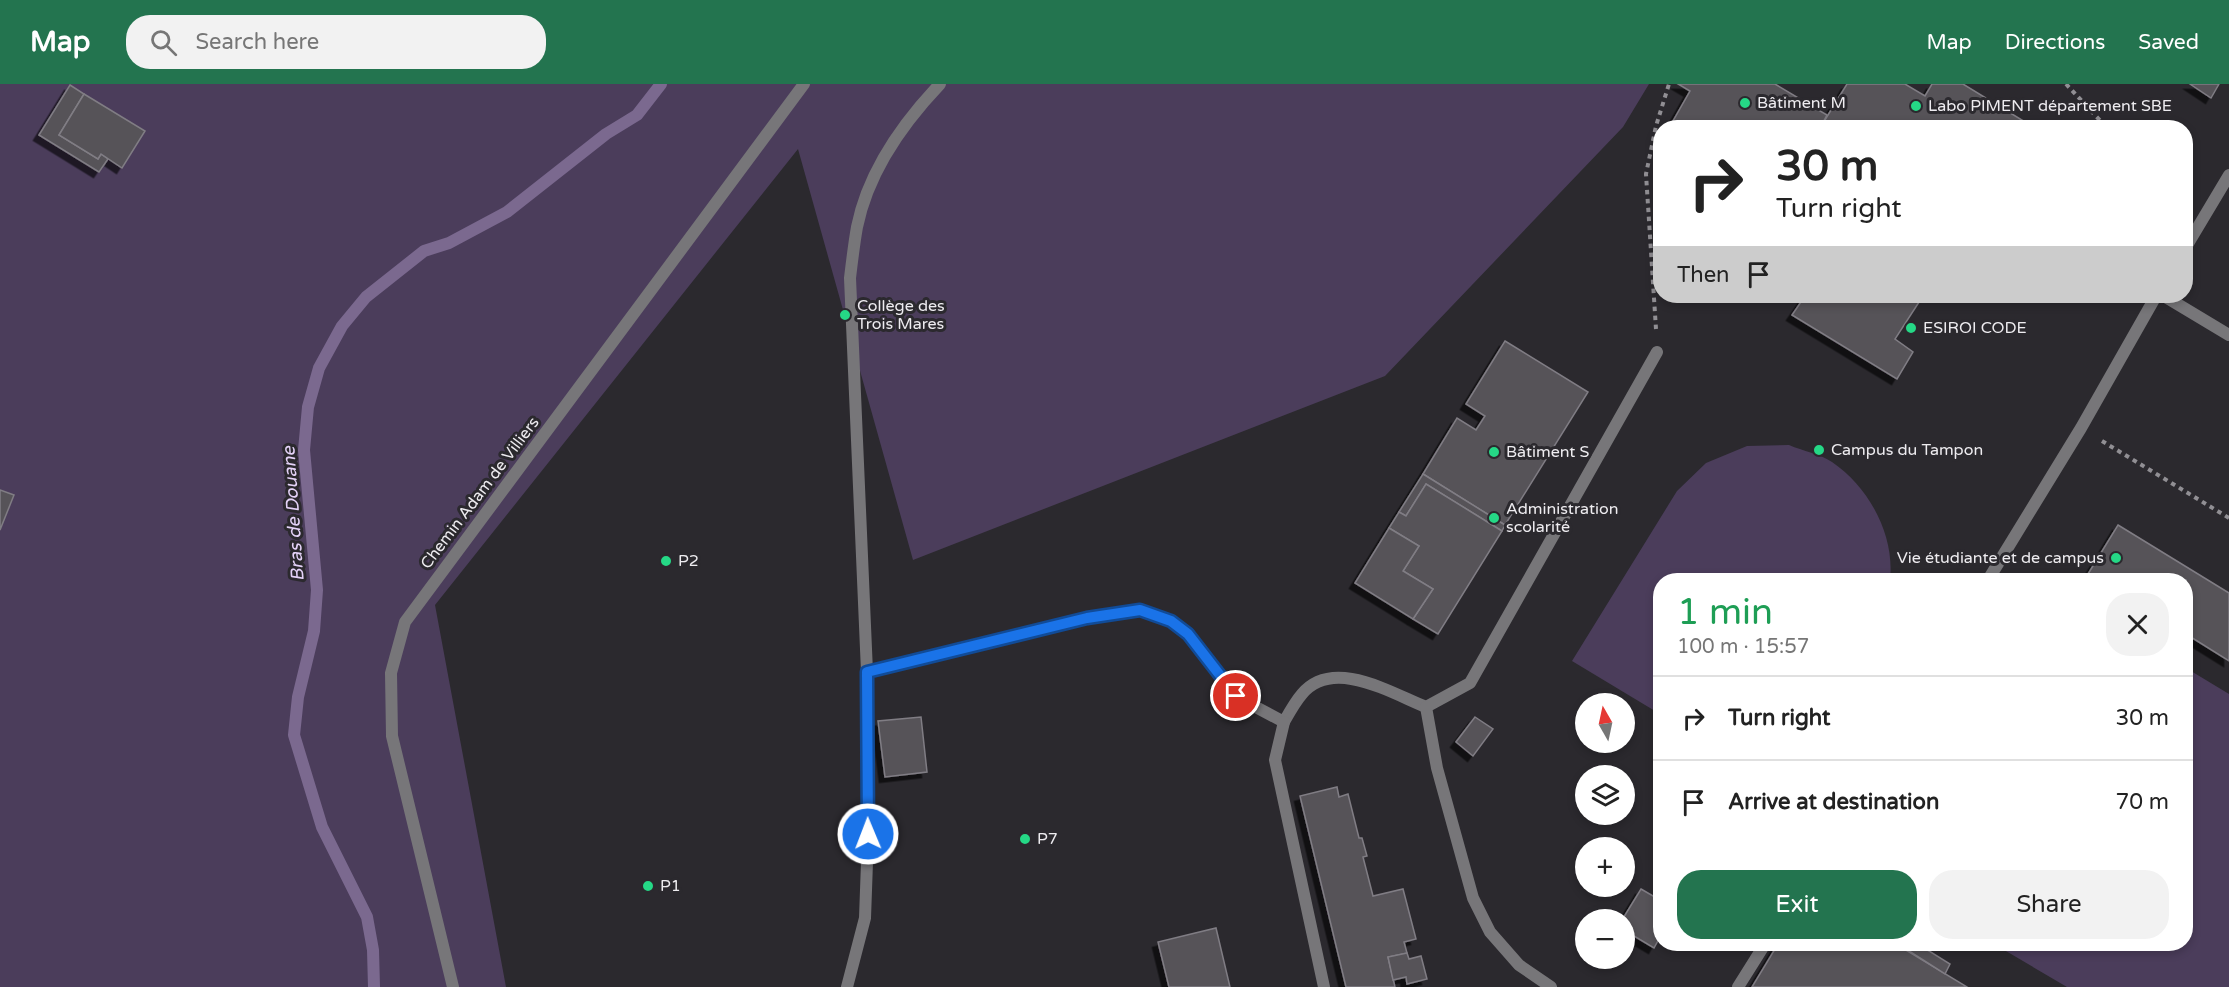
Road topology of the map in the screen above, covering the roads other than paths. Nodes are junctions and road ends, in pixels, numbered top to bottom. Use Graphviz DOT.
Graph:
graph roads {
  1 [pos="804,84"];
  2 [pos="940,84"];
  3 [pos="2229,175"];
  4 [pos="2193,235"];
  5 [pos="2152,303"];
  6 [pos="2176,303"];
  7 [pos="2229,335"];
  8 [pos="1657,352"];
  9 [pos="1992,573"];
  10 [pos="867,672"];
  11 [pos="1426,707"];
  12 [pos="1284,722"];
  13 [pos="1761,951"];
  14 [pos="453,987"];
  15 [pos="847,987"];
  16 [pos="1324,987"];
  17 [pos="1551,987"];
  18 [pos="1738,987"];
  1 -- 14 [label="street, Chemin Adam de Villiers"];
  2 -- 10 [label="street"];
  3 -- 4 [label="street"];
  5 -- 9 [label="street"];
  6 -- 7 [label="street"];
  8 -- 11 [label="street"];
  10 -- 12 [label="street"];
  10 -- 15 [label="street"];
  11 -- 12 [label="street"];
  11 -- 17 [label="street"];
  12 -- 16 [label="street"];
  13 -- 18 [label="street"];
}
